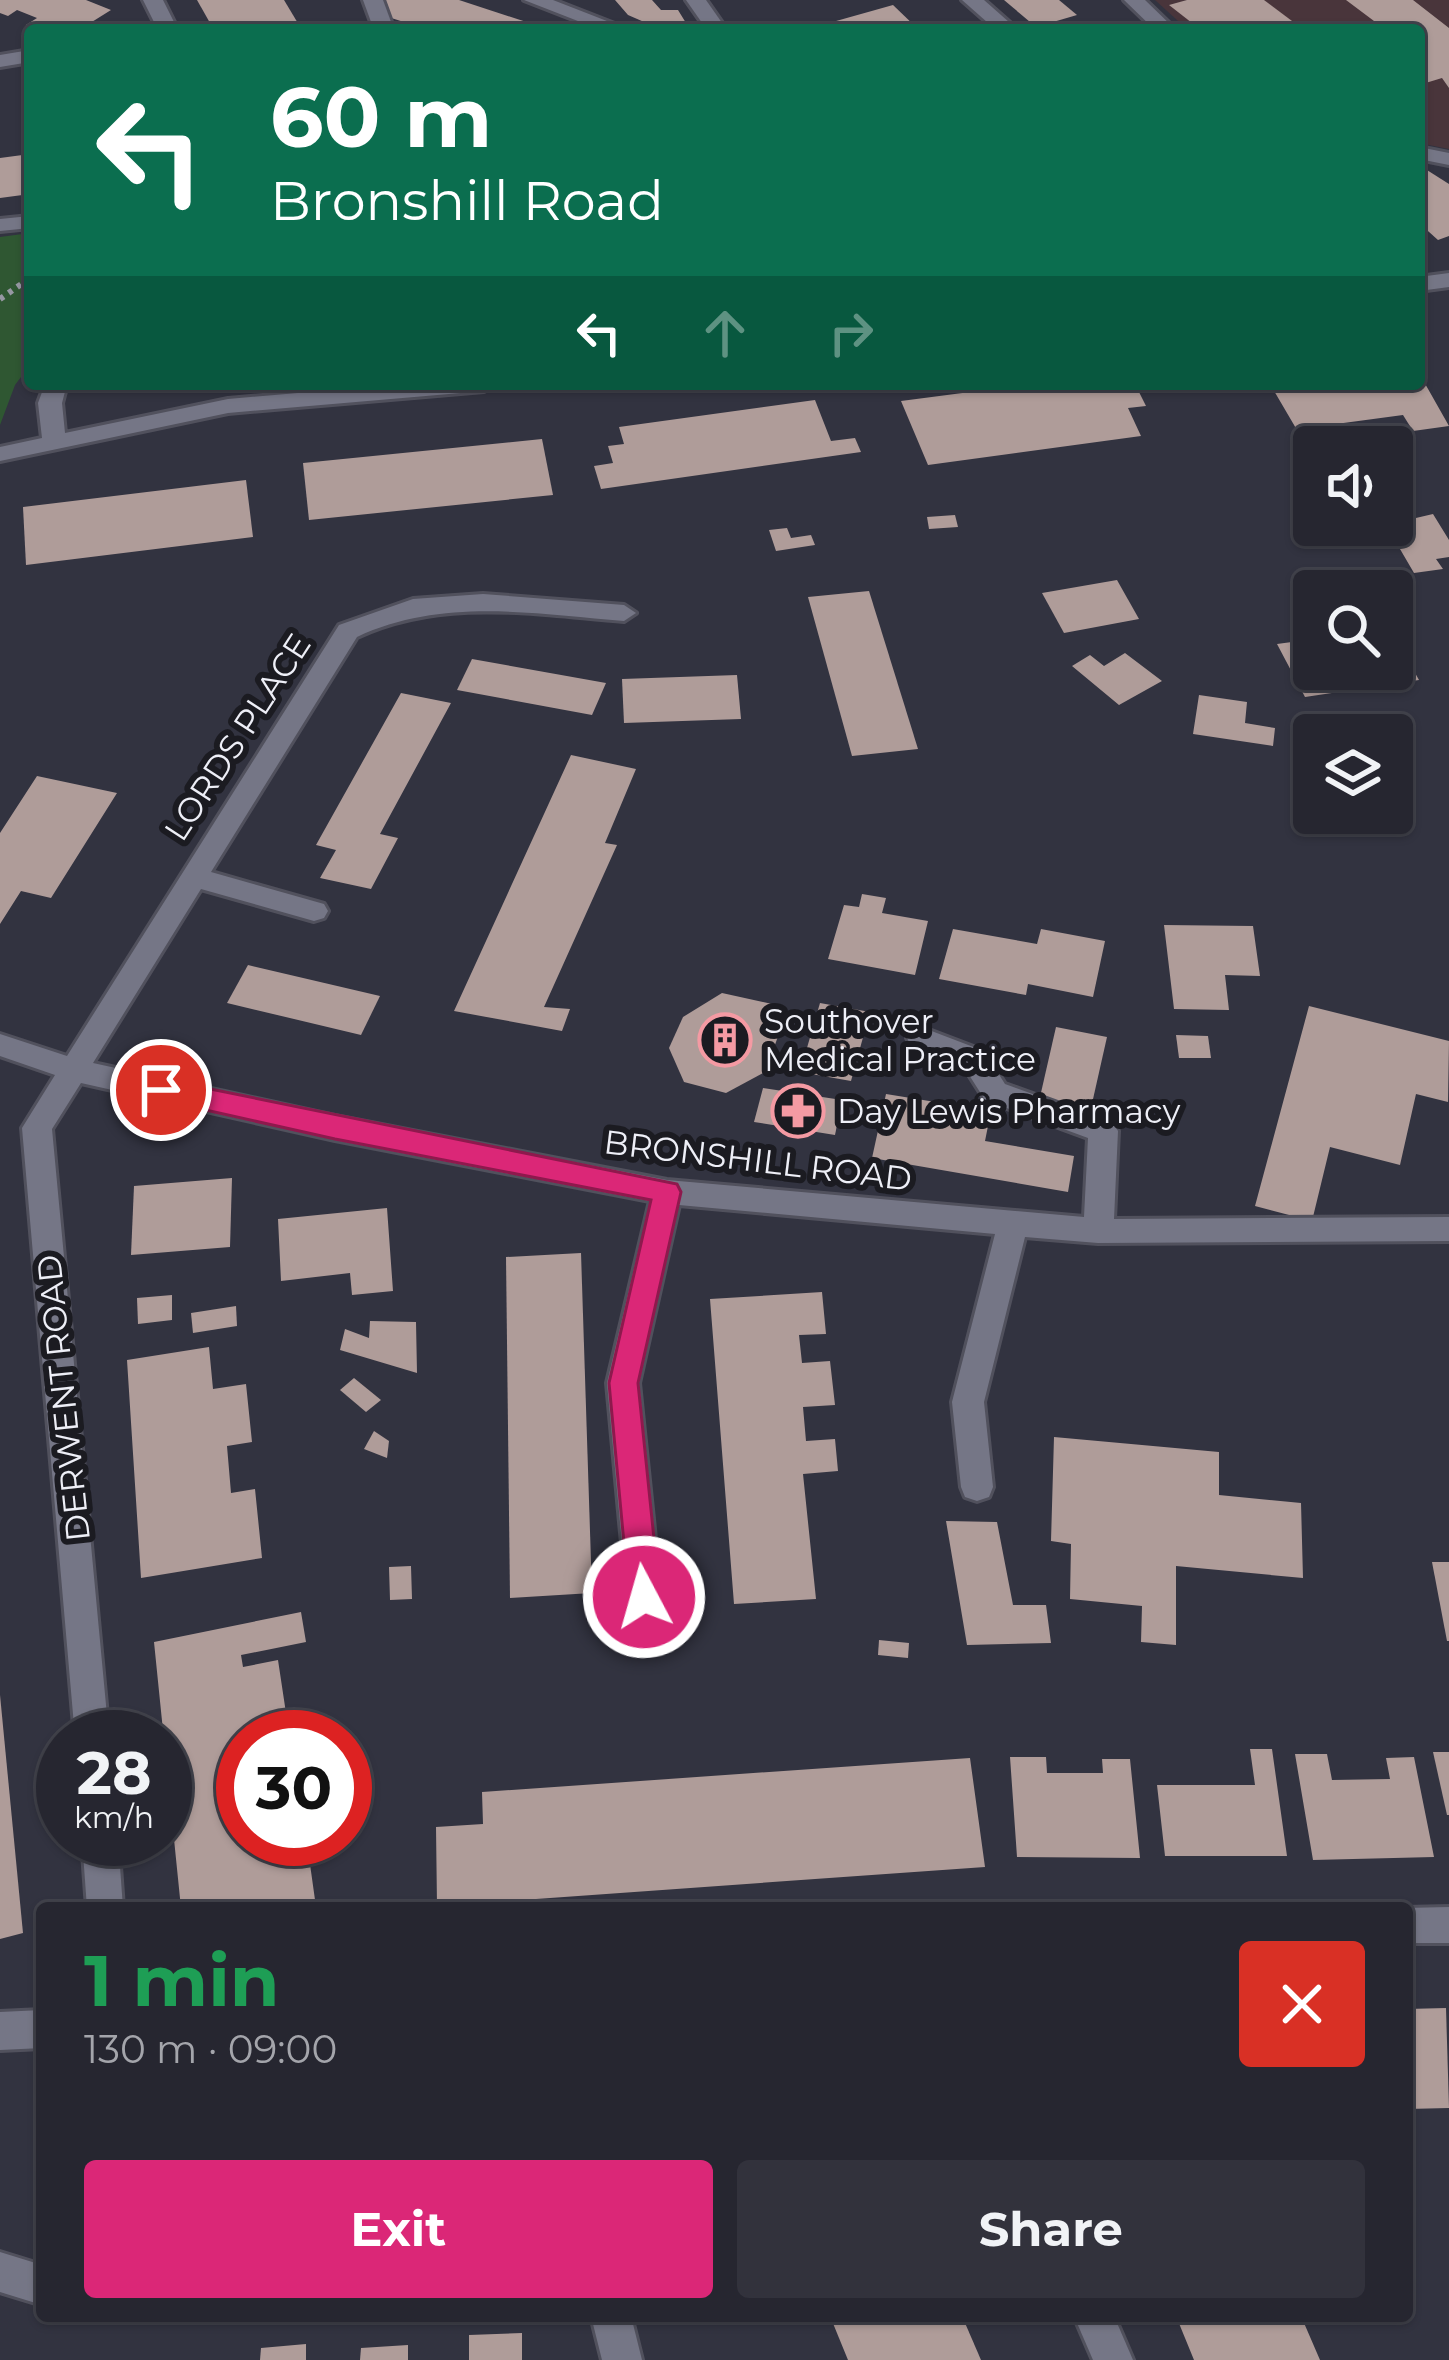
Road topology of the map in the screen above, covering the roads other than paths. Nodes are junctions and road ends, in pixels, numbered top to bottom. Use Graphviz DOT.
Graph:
graph roads {
  1 [pos="534,0"];
  2 [pos="972,0"];
  3 [pos="1134,0"];
  4 [pos="603,24"];
  5 [pos="1001,24"];
  6 [pos="1160,24"];
  7 [pos="54,390"];
  8 [pos="414,390"];
  9 [pos="54,443"];
  10 [pos="0,454"];
  11 [pos="624,613"];
  12 [pos="191,877"];
  13 [pos="314,911"];
  14 [pos="921,1038"];
  15 [pos="0,1045"];
  16 [pos="74,1070"];
  17 [pos="667,1192"];
  18 [pos="1013,1223"];
  19 [pos="1449,1229"];
  20 [pos="1098,1231"];
  21 [pos="977,1487"];
  22 [pos="644,1597"];
  23 [pos="90,1710"];
  24 [pos="102,1866"];
  25 [pos="105,1902"];
  26 [pos="1449,1924"];
  27 [pos="1413,1925"];
  28 [pos="36,2029"];
  29 [pos="0,2031"];
  30 [pos="0,2272"];
  31 [pos="36,2283"];
  32 [pos="612,2322"];
  33 [pos="1097,2322"];
  34 [pos="622,2360"];
  35 [pos="1113,2360"];
  1 -- 4 [label="street"];
  2 -- 5 [label="street"];
  3 -- 6 [label="street"];
  7 -- 9 [label="street"];
  8 -- 9 [label="street"];
  9 -- 10 [label="street"];
  11 -- 12 [label="street, LORDS PLACE"];
  12 -- 13 [label="street, LORDS PLACE"];
  12 -- 16 [label="street, LORDS PLACE"];
  14 -- 20 [label="street"];
  15 -- 16 [label="street, BRONSHILL ROAD"];
  16 -- 17 [label="street, BRONSHILL ROAD"];
  16 -- 23 [label="street, DERWENT ROAD"];
  17 -- 18 [label="street, BRONSHILL ROAD"];
  17 -- 22 [label="street"];
  18 -- 20 [label="street, BRONSHILL ROAD"];
  18 -- 21 [label="street"];
  19 -- 20 [label="street, BRONSHILL ROAD"];
  24 -- 25 [label="street"];
  26 -- 27 [label="street"];
  28 -- 29 [label="street"];
  30 -- 31 [label="street"];
  32 -- 34 [label="street"];
  33 -- 35 [label="street"];
}
